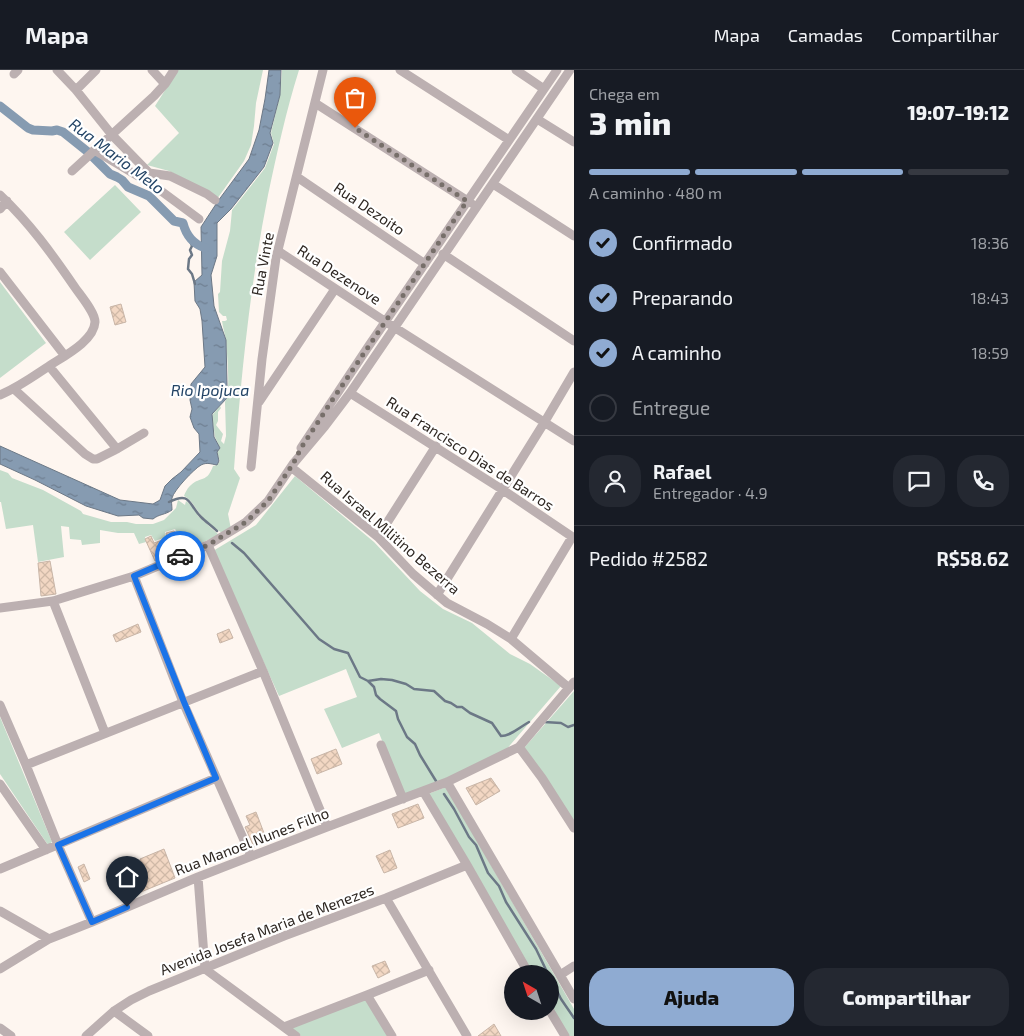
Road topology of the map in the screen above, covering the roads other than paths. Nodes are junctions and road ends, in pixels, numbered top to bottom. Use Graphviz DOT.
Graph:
graph roads {
  1 [pos="57,70"];
  2 [pos="96,70"];
  3 [pos="152,70"];
  4 [pos="174,70"];
  5 [pos="323,70"];
  6 [pos="400,70"];
  7 [pos="516,70"];
  8 [pos="557,70"];
  9 [pos="570,70"];
  10 [pos="165,84"];
  11 [pos="544,89"];
  12 [pos="76,90"];
  13 [pos="315,103"];
  14 [pos="537,119"];
  15 [pos="112,134"];
  16 [pos="509,140"];
  17 [pos="574,142"];
  18 [pos="94,150"];
  19 [pos="72,171"];
  20 [pos="297,177"];
  21 [pos="493,184"];
  22 [pos="3,198"];
  23 [pos="215,200"];
  24 [pos="467,201"];
  25 [pos="476,206"];
  26 [pos="0,208"];
  27 [pos="199,219"];
  28 [pos="574,236"];
  29 [pos="278,251"];
  30 [pos="443,254"];
  31 [pos="425,264"];
  32 [pos="0,272"];
  33 [pos="335,289"];
  34 [pos="386,322"];
  35 [pos="395,327"];
  36 [pos="574,341"];
  37 [pos="65,356"];
  38 [pos="48,366"];
  39 [pos="574,372"];
  40 [pos="14,389"];
  41 [pos="350,393"];
  42 [pos="0,395"];
  43 [pos="258,404"];
  44 [pos="544,423"];
  45 [pos="144,432"];
  46 [pos="574,441"];
  47 [pos="436,446"];
  48 [pos="117,449"];
  49 [pos="292,466"];
  50 [pos="251,467"];
  51 [pos="503,490"];
  52 [pos="378,537"];
  53 [pos="573,538"];
  54 [pos="208,545"];
  55 [pos="134,576"];
  56 [pos="437,595"];
  57 [pos="53,601"];
  58 [pos="0,608"];
  59 [pos="511,639"];
  60 [pos="263,670"];
  61 [pos="571,685"];
  62 [pos="184,702"];
  63 [pos="0,705"];
  64 [pos="105,733"];
  65 [pos="381,745"];
  66 [pos="519,747"];
  67 [pos="26,765"];
  68 [pos="216,778"];
  69 [pos="447,782"];
  70 [pos="0,784"];
  71 [pos="423,791"];
  72 [pos="403,799"];
  73 [pos="328,826"];
  74 [pos="574,828"];
  75 [pos="58,845"];
  76 [pos="46,850"];
  77 [pos="251,856"];
  78 [pos="467,865"];
  79 [pos="0,869"];
  80 [pos="198,877"];
  81 [pos="386,898"];
  82 [pos="0,911"];
  83 [pos="92,922"];
  84 [pos="49,939"];
  85 [pos="524,965"];
  86 [pos="574,966"];
  87 [pos="205,968"];
  88 [pos="0,969"];
  89 [pos="428,970"];
  90 [pos="560,975"];
  91 [pos="367,995"];
  92 [pos="574,999"];
  93 [pos="114,1011"];
  94 [pos="555,1020"];
  95 [pos="284,1027"];
  96 [pos="0,1028"];
  97 [pos="11,1036"];
  98 [pos="86,1036"];
  99 [pos="148,1036"];
  100 [pos="296,1036"];
  101 [pos="392,1036"];
  102 [pos="467,1036"];
  103 [pos="564,1036"];
  1 -- 12 [label="street"];
  2 -- 12 [label="street"];
  3 -- 10 [label="street"];
  4 -- 10 [label="street"];
  5 -- 13 [label="street, Rua Vinte"];
  6 -- 16 [label="street"];
  7 -- 11 [label="street"];
  8 -- 11 [label="street"];
  9 -- 14 [label="street"];
  10 -- 15 [label="street"];
  11 -- 16 [label="street"];
  12 -- 15 [label="street"];
  13 -- 20 [label="street, Rua Vinte"];
  13 -- 24 [label="street"];
  14 -- 17 [label="street"];
  14 -- 21 [label="street"];
  15 -- 18 [label="street"];
  15 -- 23 [label="street"];
  16 -- 24 [label="street"];
  18 -- 19 [label="street"];
  18 -- 27 [label="street"];
  20 -- 29 [label="street, Rua Vinte"];
  20 -- 31 [label="street, Rua Dezoito"];
  21 -- 25 [label="street"];
  21 -- 28 [label="street"];
  22 -- 26 [label="street"];
  22 -- 37 [label="street"];
  24 -- 25 [label="street"];
  24 -- 31 [label="street"];
  25 -- 30 [label="street"];
  29 -- 33 [label="street, Rua Dezenove"];
  29 -- 43 [label="street, Rua Vinte"];
  30 -- 35 [label="street"];
  30 -- 36 [label="street"];
  31 -- 34 [label="street"];
  32 -- 37 [label="street"];
  33 -- 34 [label="street, Rua Dezenove"];
  33 -- 43 [label="street"];
  34 -- 35 [label="street, Rua Dezenove"];
  34 -- 49 [label="street"];
  35 -- 41 [label="street"];
  35 -- 44 [label="street, Rua Dezenove"];
  37 -- 38 [label="street"];
  38 -- 40 [label="street"];
  38 -- 48 [label="street"];
  39 -- 44 [label="street"];
  40 -- 42 [label="street"];
  40 -- 48 [label="street"];
  41 -- 47 [label="street, Rua Francisco Dias de Barros"];
  41 -- 49 [label="street"];
  43 -- 50 [label="street, Rua Vinte"];
  44 -- 46 [label="street, Rua Dezenove"];
  44 -- 51 [label="street"];
  45 -- 48 [label="street"];
  47 -- 51 [label="street, Rua Francisco Dias de Barros"];
  47 -- 52 [label="street"];
  49 -- 52 [label="street, Rua Israel Militino Bezerra"];
  49 -- 54 [label="street"];
  51 -- 53 [label="street, Rua Francisco Dias de Barros"];
  51 -- 56 [label="street"];
  52 -- 56 [label="street, Rua Israel Militino Bezerra"];
  53 -- 59 [label="street"];
  54 -- 55 [label="street"];
  54 -- 60 [label="street"];
  55 -- 57 [label="street"];
  55 -- 62 [label="street"];
  56 -- 59 [label="street, Rua Israel Militino Bezerra"];
  57 -- 58 [label="street"];
  57 -- 64 [label="street"];
  59 -- 61 [label="street, Rua Israel Militino Bezerra"];
  60 -- 62 [label="street"];
  60 -- 73 [label="street"];
  61 -- 66 [label="street"];
  62 -- 64 [label="street"];
  62 -- 68 [label="street"];
  63 -- 67 [label="street"];
  64 -- 67 [label="street"];
  65 -- 72 [label="street"];
  66 -- 69 [label="street, Rua Manoel Nunes Filho"];
  66 -- 74 [label="street"];
  67 -- 75 [label="street"];
  68 -- 75 [label="street"];
  68 -- 77 [label="street"];
  69 -- 71 [label="street, Rua Manoel Nunes Filho"];
  69 -- 90 [label="street"];
  70 -- 76 [label="street"];
  71 -- 72 [label="street, Rua Manoel Nunes Filho"];
  71 -- 78 [label="street"];
  72 -- 73 [label="street, Rua Manoel Nunes Filho"];
  73 -- 77 [label="street, Rua Manoel Nunes Filho"];
  75 -- 76 [label="street"];
  75 -- 83 [label="street"];
  76 -- 79 [label="street"];
  77 -- 80 [label="street, Rua Manoel Nunes Filho"];
  78 -- 81 [label="street, Avenida Josefa Maria de Menezes"];
  78 -- 85 [label="street"];
  80 -- 83 [label="street, Rua Manoel Nunes Filho"];
  80 -- 87 [label="street"];
  81 -- 87 [label="street, Avenida Josefa Maria de Menezes"];
  81 -- 89 [label="street"];
  82 -- 84 [label="street"];
  83 -- 84 [label="street, Rua Manoel Nunes Filho"];
  84 -- 88 [label="street, Rua Manoel Nunes Filho"];
  86 -- 90 [label="street"];
  87 -- 93 [label="street, Avenida Josefa Maria de Menezes"];
  87 -- 95 [label="street"];
  89 -- 91 [label="street"];
  89 -- 102 [label="street"];
  90 -- 92 [label="street"];
  91 -- 95 [label="street"];
  91 -- 101 [label="street"];
  93 -- 98 [label="street, Avenida Josefa Maria de Menezes"];
  93 -- 99 [label="street"];
  94 -- 103 [label="street"];
  95 -- 100 [label="street"];
  96 -- 97 [label="street"];
}
